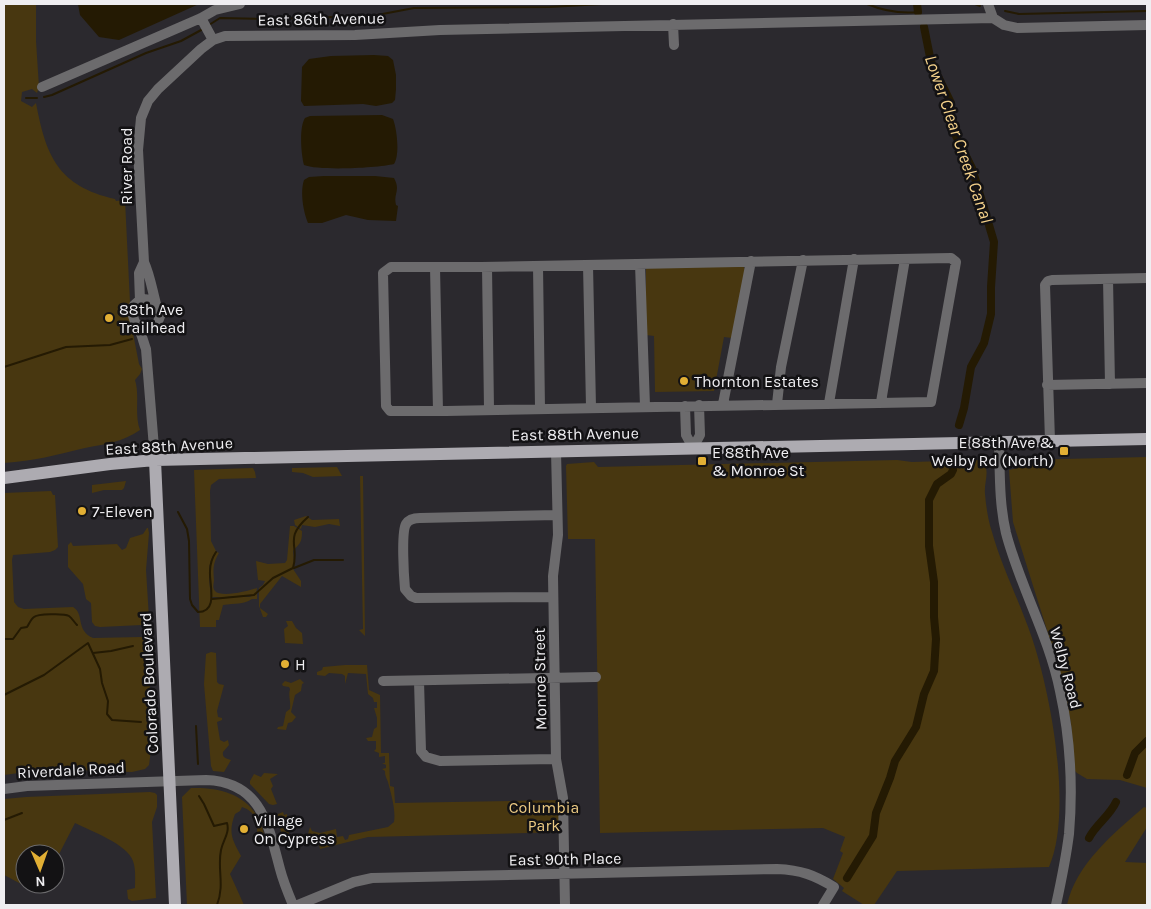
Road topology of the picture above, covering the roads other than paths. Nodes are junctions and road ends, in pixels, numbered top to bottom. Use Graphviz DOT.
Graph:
graph roads {
  1 [pos="240,4"];
  2 [pos="988,4"];
  3 [pos="993,18"];
  4 [pos="202,21"];
  5 [pos="673,24"];
  6 [pos="1147,25"];
  7 [pos="211,37"];
  8 [pos="674,46"];
  9 [pos="42,87"];
  10 [pos="854,259"];
  11 [pos="905,259"];
  12 [pos="803,260"];
  13 [pos="751,261"];
  14 [pos="144,262"];
  15 [pos="640,264"];
  16 [pos="588,265"];
  17 [pos="538,266"];
  18 [pos="435,267"];
  19 [pos="487,267"];
  20 [pos="1147,278"];
  21 [pos="1108,279"];
  22 [pos="140,301"];
  23 [pos="156,304"];
  24 [pos="136,324"];
  25 [pos="156,324"];
  26 [pos="146,349"];
  27 [pos="1147,383"];
  28 [pos="1110,384"];
  29 [pos="1047,385"];
  30 [pos="881,402"];
  31 [pos="829,403"];
  32 [pos="723,404"];
  33 [pos="777,404"];
  34 [pos="699,405"];
  35 [pos="645,406"];
  36 [pos="685,406"];
  37 [pos="591,407"];
  38 [pos="540,408"];
  39 [pos="489,409"];
  40 [pos="438,411"];
  41 [pos="1147,440"];
  42 [pos="1050,441"];
  43 [pos="999,442"];
  44 [pos="693,448"];
  45 [pos="556,451"];
  46 [pos="155,460"];
  47 [pos="4,478"];
  48 [pos="557,515"];
  49 [pos="553,597"];
  50 [pos="596,677"];
  51 [pos="555,678"];
  52 [pos="419,680"];
  53 [pos="383,681"];
  54 [pos="556,759"];
  55 [pos="170,780"];
  56 [pos="4,789"];
  57 [pos="565,874"];
  58 [pos="175,905"];
  59 [pos="293,905"];
  60 [pos="298,905"];
  61 [pos="565,905"];
  62 [pos="823,905"];
  63 [pos="1056,905"];
  1 -- 4 [label="street"];
  2 -- 3 [label="street"];
  3 -- 5 [label="street, East 86th Avenue"];
  3 -- 6 [label="street, East 86th Avenue"];
  4 -- 7 [label="street"];
  4 -- 9 [label="street"];
  5 -- 7 [label="street, East 86th Avenue"];
  5 -- 8 [label="street"];
  7 -- 14 [label="street, River Road"];
  10 -- 11 [label="street"];
  10 -- 12 [label="street"];
  10 -- 31 [label="street"];
  11 -- 30 [label="street"];
  11 -- 30 [label="street"];
  12 -- 13 [label="street"];
  12 -- 33 [label="street"];
  13 -- 15 [label="street"];
  13 -- 32 [label="street"];
  14 -- 22 [label="street, River Road"];
  14 -- 23 [label="street, River Road"];
  15 -- 16 [label="street"];
  15 -- 35 [label="street"];
  16 -- 17 [label="street"];
  16 -- 37 [label="street"];
  17 -- 19 [label="street"];
  17 -- 38 [label="street"];
  18 -- 19 [label="street"];
  18 -- 40 [label="street"];
  18 -- 40 [label="street"];
  19 -- 39 [label="street"];
  20 -- 21 [label="street"];
  21 -- 28 [label="street"];
  21 -- 29 [label="street"];
  22 -- 23 [label="street"];
  22 -- 24 [label="street"];
  23 -- 25 [label="street"];
  24 -- 25 [label="street"];
  24 -- 26 [label="street"];
  25 -- 26 [label="street"];
  26 -- 46 [label="street"];
  27 -- 28 [label="street"];
  28 -- 29 [label="street"];
  29 -- 42 [label="street"];
  30 -- 31 [label="street"];
  31 -- 33 [label="street"];
  32 -- 33 [label="street"];
  32 -- 34 [label="street"];
  34 -- 36 [label="street"];
  34 -- 44 [label="street"];
  35 -- 36 [label="street"];
  35 -- 37 [label="street"];
  36 -- 44 [label="street"];
  37 -- 38 [label="street"];
  38 -- 39 [label="street"];
  39 -- 40 [label="street"];
  41 -- 42 [label="main road, East 88th Avenue"];
  42 -- 43 [label="main road, East 88th Avenue"];
  43 -- 44 [label="main road, East 88th Avenue"];
  43 -- 63 [label="street, Welby Road"];
  44 -- 45 [label="main road, East 88th Avenue"];
  45 -- 46 [label="main road, East 88th Avenue"];
  45 -- 48 [label="street, Monroe Street"];
  46 -- 47 [label="main road, East 88th Avenue"];
  46 -- 55 [label="main road, Colorado Boulevard"];
  48 -- 49 [label="street, Monroe Street"];
  48 -- 49 [label="street"];
  49 -- 51 [label="street, Monroe Street"];
  50 -- 51 [label="street"];
  51 -- 52 [label="street"];
  51 -- 54 [label="street, Monroe Street"];
  52 -- 53 [label="street"];
  52 -- 54 [label="street"];
  54 -- 57 [label="street, Monroe Street"];
  55 -- 56 [label="street, Riverdale Road"];
  55 -- 58 [label="main road, Colorado Boulevard"];
  55 -- 59 [label="street, Riverdale Road"];
  57 -- 60 [label="street, East 90th Place"];
  57 -- 61 [label="street, Monroe Street"];
  57 -- 62 [label="street, East 90th Place"];
}
